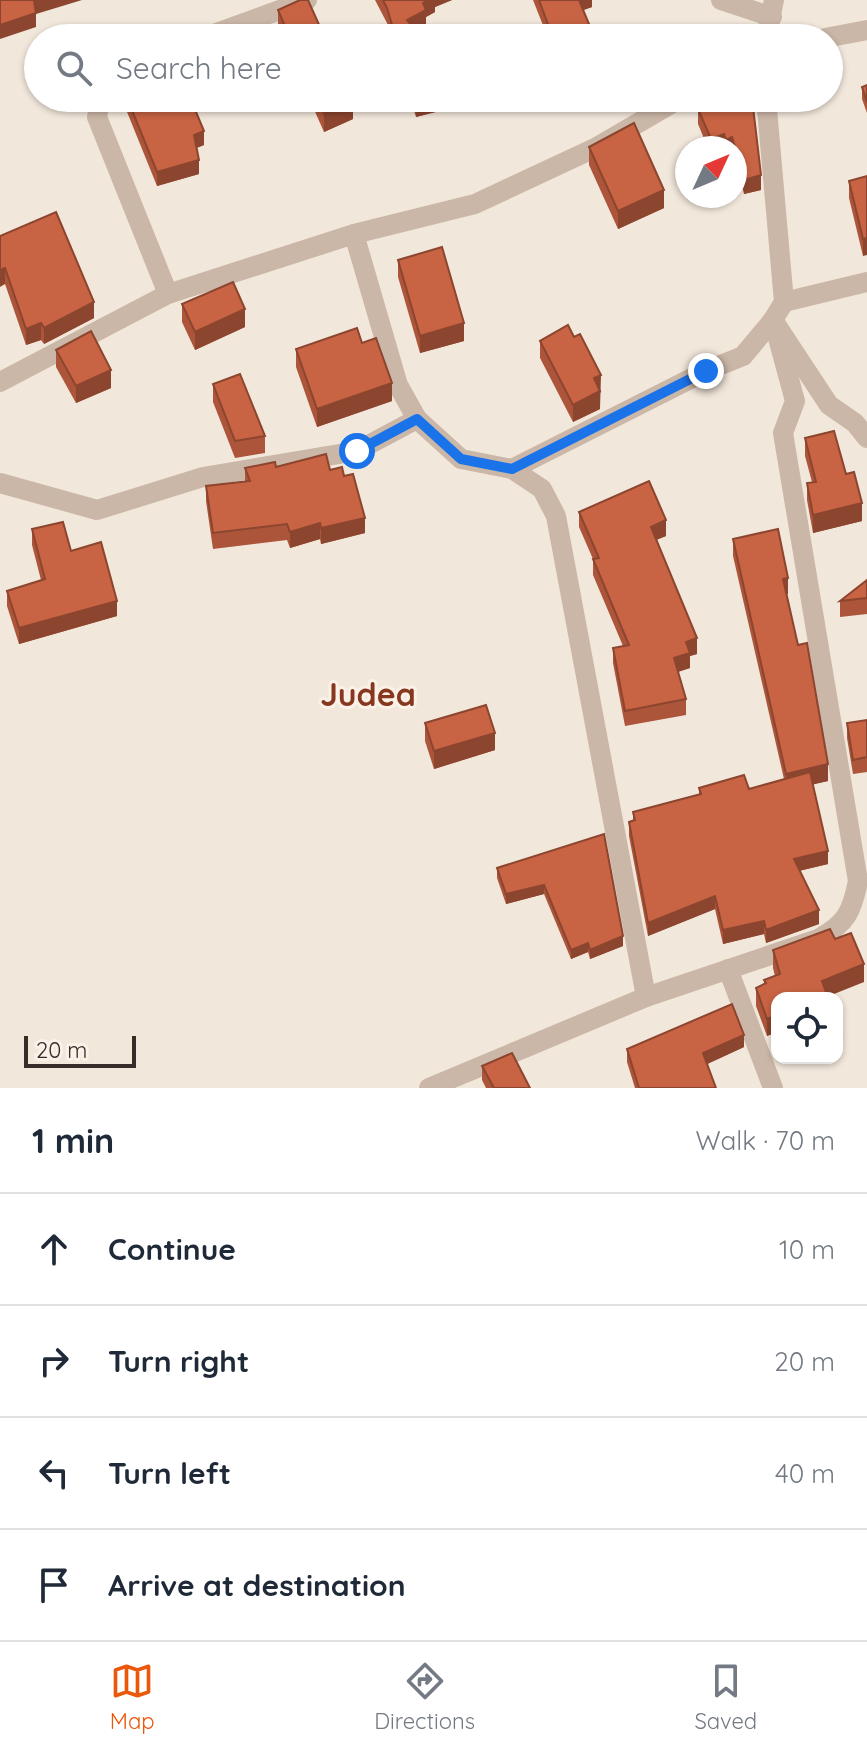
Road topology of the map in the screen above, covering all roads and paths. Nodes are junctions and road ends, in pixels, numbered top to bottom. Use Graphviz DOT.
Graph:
graph roads {
  1 [pos="307,0"];
  2 [pos="721,0"];
  3 [pos="773,8"];
  4 [pos="241,24"];
  5 [pos="867,30"];
  6 [pos="843,35"];
  7 [pos="98,112"];
  8 [pos="657,112"];
  9 [pos="767,112"];
  10 [pos="354,234"];
  11 [pos="867,282"];
  12 [pos="168,294"];
  13 [pos="784,302"];
  14 [pos="773,320"];
  15 [pos="0,382"];
  16 [pos="417,419"];
  17 [pos="867,438"];
  18 [pos="512,469"];
  19 [pos="0,483"];
  20 [pos="728,969"];
  21 [pos="646,997"];
  22 [pos="429,1088"];
  23 [pos="773,1088"];
  1 -- 4 [label="street"];
  2 -- 3 [label="street"];
  5 -- 6 [label="street"];
  7 -- 12 [label="street"];
  8 -- 10 [label="street"];
  9 -- 13 [label="street"];
  10 -- 12 [label="street"];
  10 -- 16 [label="street"];
  11 -- 13 [label="street"];
  12 -- 15 [label="street"];
  13 -- 14 [label="street"];
  14 -- 17 [label="street"];
  14 -- 18 [label="street"];
  14 -- 20 [label="street"];
  16 -- 18 [label="street"];
  16 -- 19 [label="street"];
  18 -- 21 [label="street"];
  20 -- 21 [label="street"];
  20 -- 23 [label="street"];
  21 -- 22 [label="street"];
}
